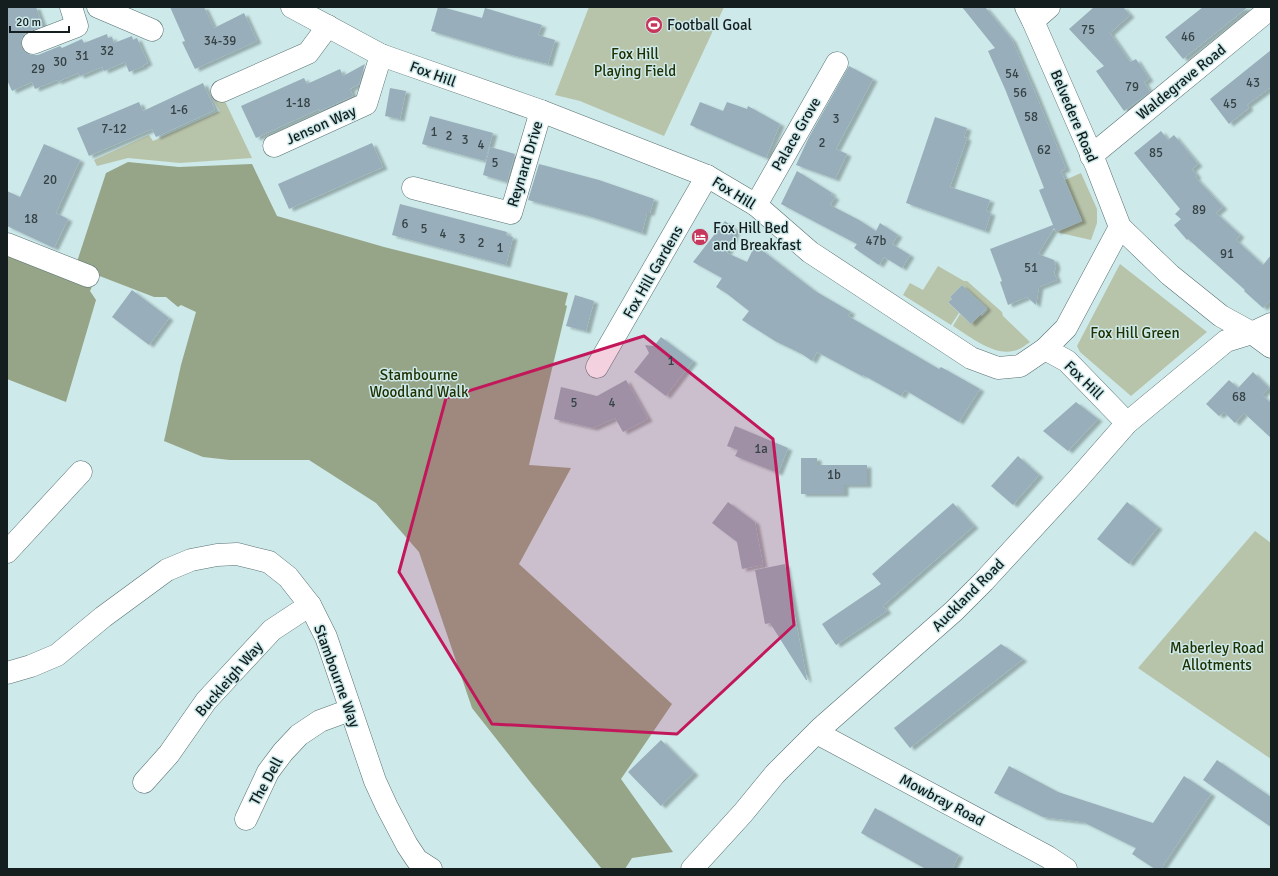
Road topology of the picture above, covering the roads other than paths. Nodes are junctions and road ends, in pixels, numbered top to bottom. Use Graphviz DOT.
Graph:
graph roads {
  1 [pos="71,7"];
  2 [pos="98,7"];
  3 [pos="292,7"];
  4 [pos="1049,7"];
  5 [pos="1271,8"];
  6 [pos="1030,14"];
  7 [pos="328,26"];
  8 [pos="152,30"];
  9 [pos="33,43"];
  10 [pos="381,56"];
  11 [pos="837,63"];
  12 [pos="222,91"];
  13 [pos="541,111"];
  14 [pos="274,146"];
  15 [pos="1091,156"];
  16 [pos="707,176"];
  17 [pos="413,188"];
  18 [pos="756,205"];
  19 [pos="1120,227"];
  20 [pos="7,244"];
  21 [pos="88,276"];
  22 [pos="1271,324"];
  23 [pos="1252,334"];
  24 [pos="1271,347"];
  25 [pos="1045,349"];
  26 [pos="597,367"];
  27 [pos="1127,422"];
  28 [pos="81,472"];
  29 [pos="7,552"];
  30 [pos="310,605"];
  31 [pos="7,673"];
  32 [pos="350,710"];
  33 [pos="817,733"];
  34 [pos="144,782"];
  35 [pos="246,819"];
  36 [pos="431,869"];
  37 [pos="692,869"];
  38 [pos="1066,869"];
  1 -- 9 [label="street"];
  2 -- 8 [label="street"];
  3 -- 7 [label="street, Fox Hill"];
  4 -- 6 [label="street"];
  5 -- 15 [label="street, Waldegrave Road"];
  6 -- 15 [label="street, Belvedere Road"];
  7 -- 10 [label="street, Fox Hill"];
  7 -- 12 [label="street"];
  10 -- 13 [label="street, Fox Hill"];
  10 -- 14 [label="street, Jenson Way"];
  11 -- 18 [label="street, Palace Grove"];
  13 -- 16 [label="street, Fox Hill"];
  13 -- 17 [label="street, Reynard Drive"];
  15 -- 19 [label="street, Belvedere Road"];
  16 -- 18 [label="street, Fox Hill"];
  16 -- 26 [label="street, Fox Hill Gardens"];
  18 -- 25 [label="street, Fox Hill"];
  19 -- 23 [label="street, Belvedere Road"];
  19 -- 25 [label="street"];
  20 -- 21 [label="street"];
  22 -- 23 [label="street, Auckland Road"];
  23 -- 24 [label="street, Belvedere Road"];
  23 -- 27 [label="street, Auckland Road"];
  25 -- 27 [label="street, Fox Hill"];
  27 -- 33 [label="street, Auckland Road"];
  28 -- 29 [label="street"];
  30 -- 31 [label="street, Stambourne Way"];
  30 -- 32 [label="street, Stambourne Way"];
  30 -- 34 [label="street, Buckleigh Way"];
  32 -- 35 [label="street, The Dell"];
  32 -- 36 [label="street, Stambourne Way"];
  33 -- 37 [label="street, Auckland Road"];
  33 -- 38 [label="street, Mowbray Road"];
}
